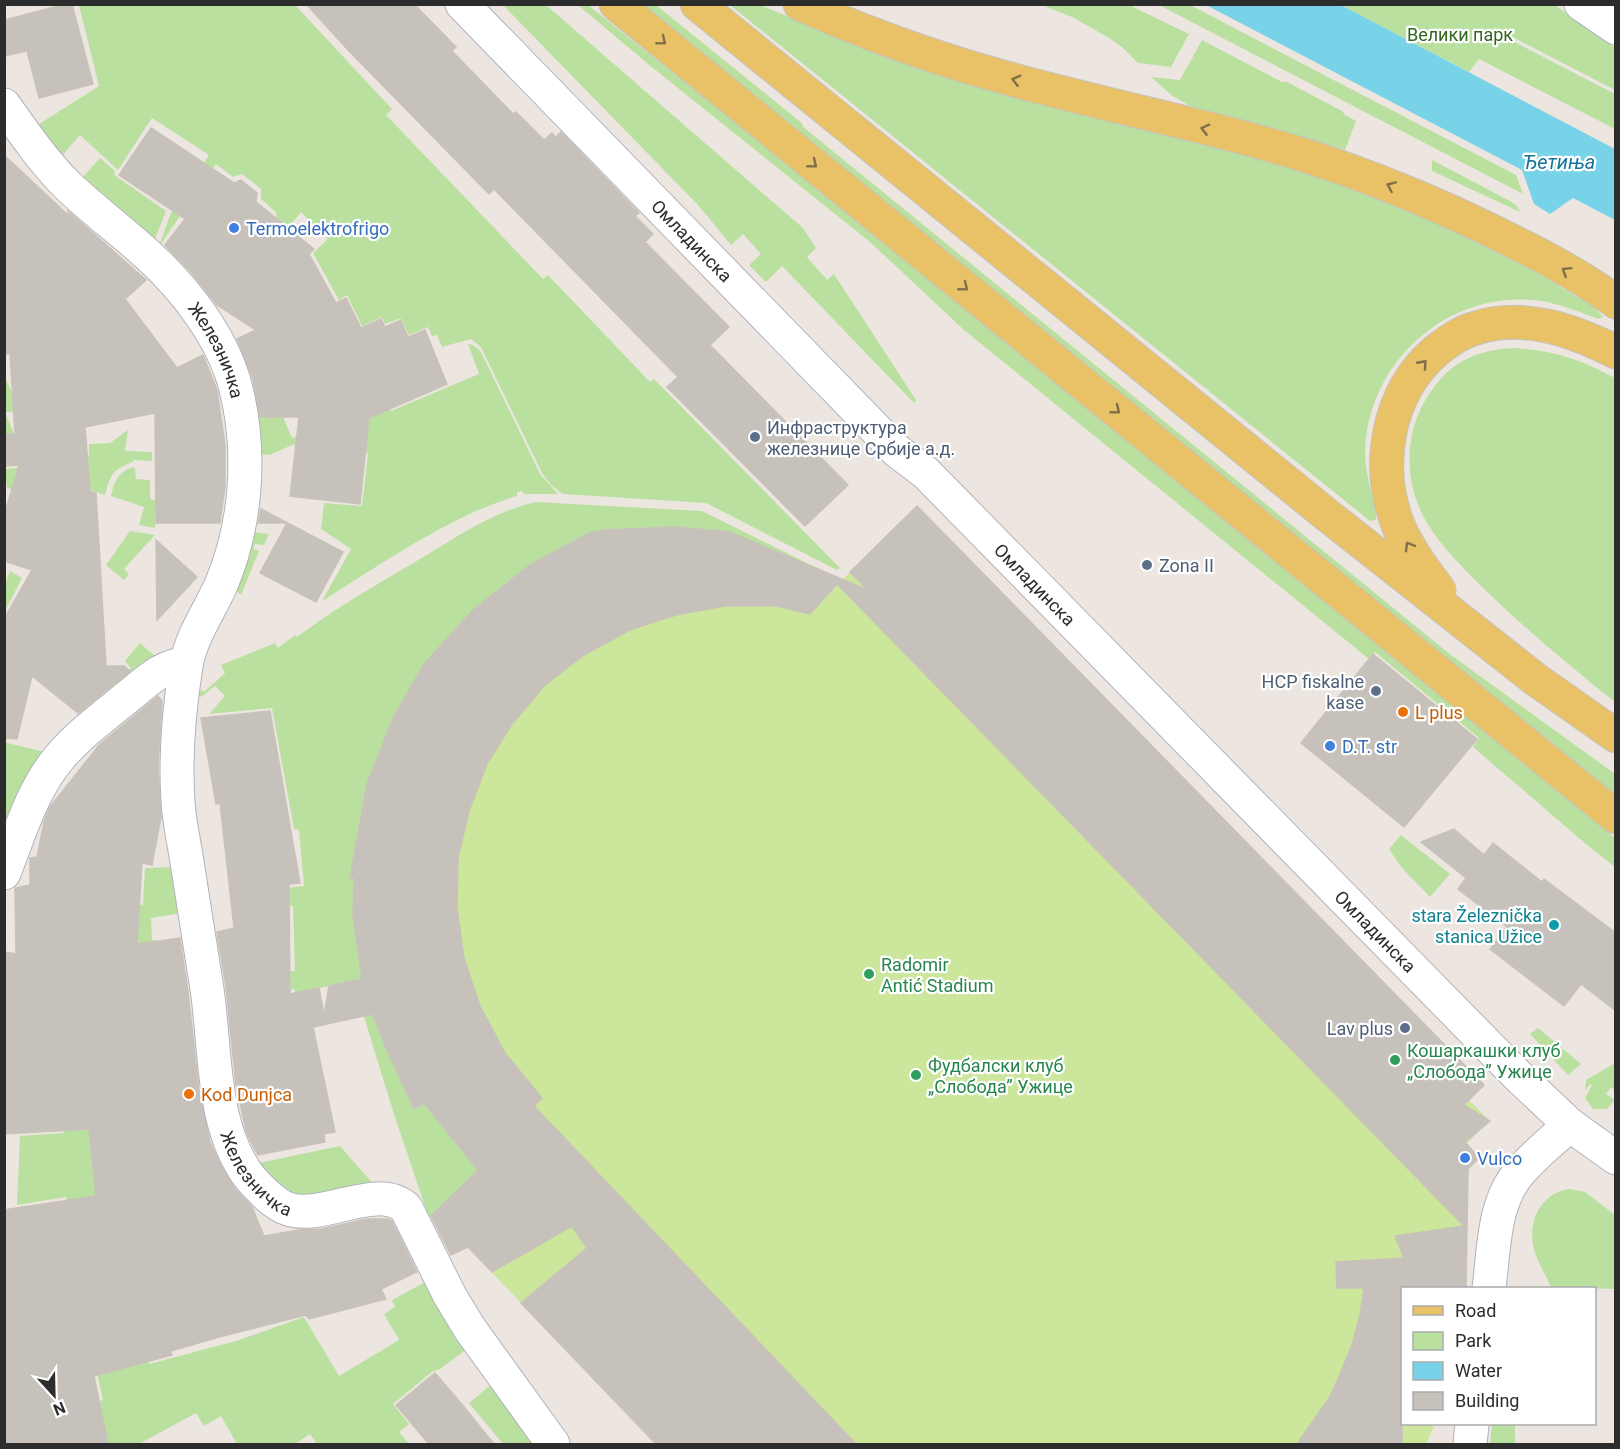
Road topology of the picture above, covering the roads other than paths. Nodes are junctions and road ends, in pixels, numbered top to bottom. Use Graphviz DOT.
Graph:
graph roads {
  1 [pos="462,4"];
  2 [pos="616,4"];
  3 [pos="697,4"];
  4 [pos="800,4"];
  5 [pos="1581,4"];
  6 [pos="1616,28"];
  7 [pos="4,105"];
  8 [pos="1616,302"];
  9 [pos="1616,352"];
  10 [pos="1468,626"];
  11 [pos="186,664"];
  12 [pos="1616,736"];
  13 [pos="1616,817"];
  14 [pos="4,873"];
  15 [pos="1570,1125"];
  16 [pos="1616,1158"];
  17 [pos="1489,1287"];
  18 [pos="1472,1425"];
  19 [pos="554,1444"];
  20 [pos="1470,1444"];
  1 -- 15 [label="street, Омладинска"];
  2 -- 13 [label="main road, one-way"];
  3 -- 10 [label="main road"];
  8 -- 4 [label="main road, one-way"];
  5 -- 6 [label="street"];
  7 -- 11 [label="street, Железничка"];
  10 -- 9 [label="main road, one-way"];
  10 -- 12 [label="main road"];
  11 -- 14 [label="street"];
  11 -- 19 [label="street, Железничка"];
  15 -- 16 [label="street, Омладинска"];
  15 -- 17 [label="street"];
  18 -- 20 [label="street"];
}
